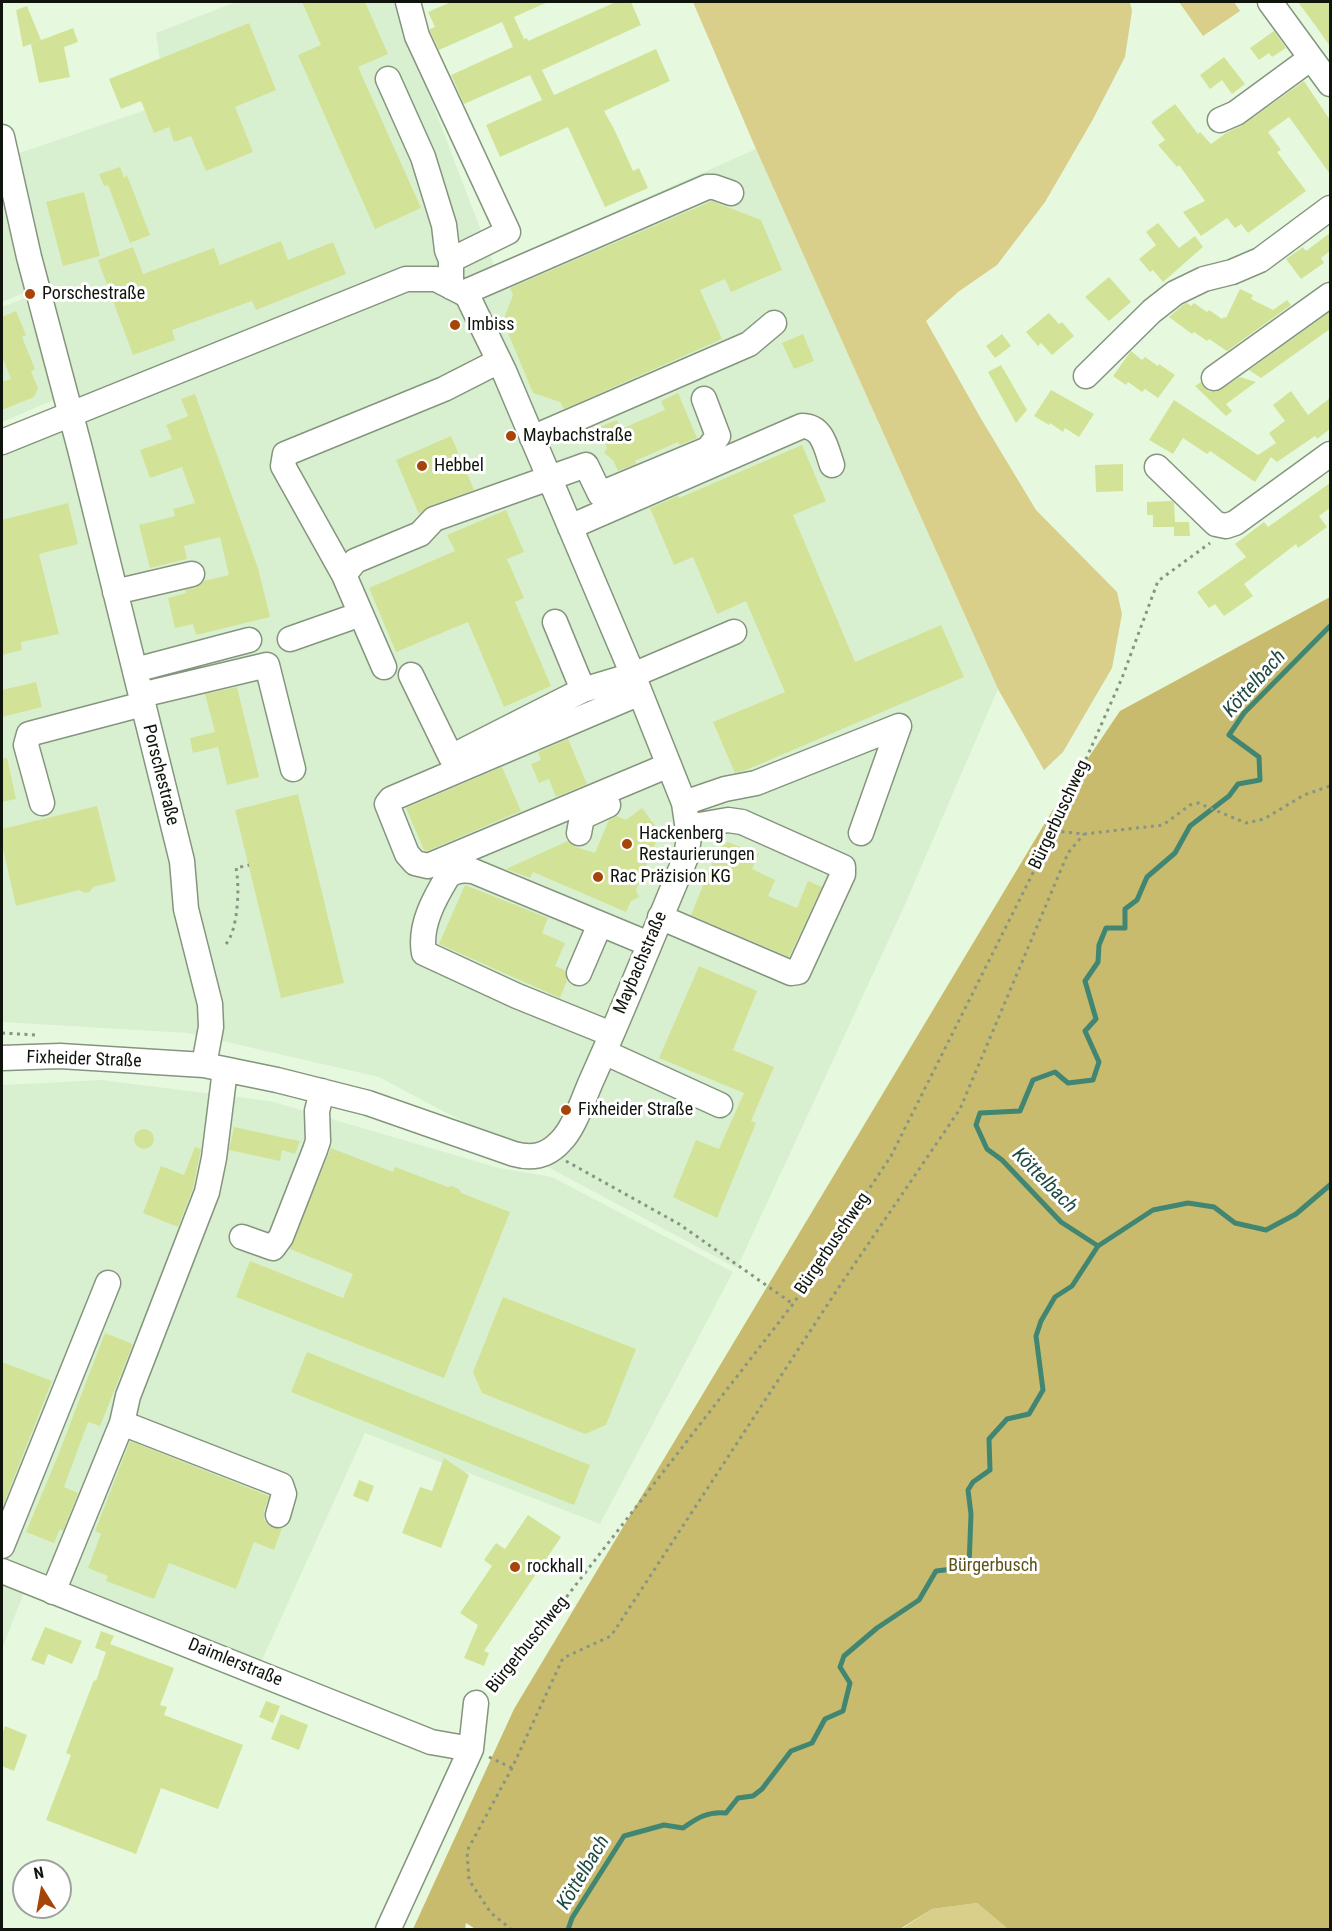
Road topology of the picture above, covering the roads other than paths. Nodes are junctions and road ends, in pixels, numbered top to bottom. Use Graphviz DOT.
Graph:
graph roads {
  1 [pos="408,2"];
  2 [pos="1270,2"];
  3 [pos="1311,58"];
  4 [pos="388,79"];
  5 [pos="1330,84"];
  6 [pos="1220,120"];
  7 [pos="2,137"];
  8 [pos="730,193"];
  9 [pos="1330,208"];
  10 [pos="451,260"];
  11 [pos="457,290"];
  12 [pos="1330,295"];
  13 [pos="774,323"];
  14 [pos="499,361"];
  15 [pos="1086,376"];
  16 [pos="1214,378"];
  17 [pos="704,399"];
  18 [pos="71,414"];
  19 [pos="532,438"];
  20 [pos="2,442"];
  21 [pos="1330,454"];
  22 [pos="832,465"];
  23 [pos="1157,467"];
  24 [pos="550,479"];
  25 [pos="570,527"];
  26 [pos="192,574"];
  27 [pos="344,575"];
  28 [pos="116,592"];
  29 [pos="361,614"];
  30 [pos="555,622"];
  31 [pos="734,632"];
  32 [pos="290,639"];
  33 [pos="249,640"];
  34 [pos="384,667"];
  35 [pos="135,670"];
  36 [pos="411,675"];
  37 [pos="636,684"];
  38 [pos="583,690"];
  39 [pos="142,700"];
  40 [pos="293,769"];
  41 [pos="671,771"];
  42 [pos="42,803"];
  43 [pos="684,803"];
  44 [pos="688,827"];
  45 [pos="579,833"];
  46 [pos="861,833"];
  47 [pos="660,917"];
  48 [pos="600,924"];
  49 [pos="649,944"];
  50 [pos="579,973"];
  51 [pos="608,1043"];
  52 [pos="2,1058"];
  53 [pos="215,1067"];
  54 [pos="322,1091"];
  55 [pos="720,1105"];
  56 [pos="548,1152"];
  57 [pos="242,1237"];
  58 [pos="108,1283"];
  59 [pos="122,1423"];
  60 [pos="278,1515"];
  61 [pos="2,1546"];
  62 [pos="2,1571"];
  63 [pos="53,1592"];
  64 [pos="477,1703"];
  65 [pos="471,1749"];
  66 [pos="388,1929"];
  1 -- 10 [label="street"];
  2 -- 3 [label="street"];
  3 -- 5 [label="street"];
  3 -- 6 [label="street"];
  4 -- 10 [label="street"];
  7 -- 18 [label="street, Porschestraße"];
  8 -- 11 [label="street"];
  9 -- 15 [label="street"];
  10 -- 11 [label="street"];
  11 -- 14 [label="street, Maybachstraße"];
  11 -- 18 [label="street"];
  12 -- 16 [label="street"];
  13 -- 19 [label="street"];
  14 -- 19 [label="street, Maybachstraße"];
  14 -- 27 [label="street"];
  17 -- 24 [label="street"];
  18 -- 20 [label="street"];
  18 -- 28 [label="street, Porschestraße"];
  19 -- 24 [label="street, Maybachstraße"];
  21 -- 23 [label="street"];
  22 -- 25 [label="street"];
  24 -- 25 [label="street, Maybachstraße"];
  24 -- 27 [label="street"];
  25 -- 37 [label="street, Maybachstraße"];
  26 -- 28 [label="street"];
  27 -- 29 [label="street"];
  28 -- 35 [label="street, Porschestraße"];
  29 -- 32 [label="street"];
  29 -- 34 [label="street"];
  30 -- 38 [label="street"];
  31 -- 37 [label="street"];
  33 -- 35 [label="street"];
  35 -- 39 [label="street, Porschestraße"];
  36 -- 38 [label="street"];
  37 -- 38 [label="street"];
  37 -- 41 [label="street, Maybachstraße"];
  37 -- 41 [label="street"];
  39 -- 40 [label="street"];
  39 -- 42 [label="street"];
  39 -- 53 [label="street, Porschestraße"];
  41 -- 43 [label="street, Maybachstraße"];
  41 -- 45 [label="street"];
  43 -- 44 [label="street, Maybachstraße"];
  43 -- 46 [label="street"];
  44 -- 47 [label="street, Maybachstraße"];
  44 -- 47 [label="street"];
  47 -- 49 [label="street, Maybachstraße"];
  48 -- 49 [label="street"];
  48 -- 50 [label="street"];
  48 -- 51 [label="street"];
  49 -- 51 [label="street, Maybachstraße"];
  51 -- 55 [label="street"];
  51 -- 56 [label="street, Maybachstraße"];
  52 -- 53 [label="street, Fixheider Straße"];
  53 -- 54 [label="street, Fixheider Straße"];
  53 -- 59 [label="street, Porschestraße"];
  54 -- 56 [label="street, Fixheider Straße"];
  54 -- 57 [label="street"];
  58 -- 61 [label="street"];
  59 -- 60 [label="street"];
  59 -- 63 [label="street, Porschestraße"];
  62 -- 63 [label="street, Daimlerstraße"];
  63 -- 65 [label="street, Daimlerstraße"];
  64 -- 65 [label="street, Bürgerbuschweg"];
  65 -- 66 [label="street, Bürgerbuschweg"];
}
